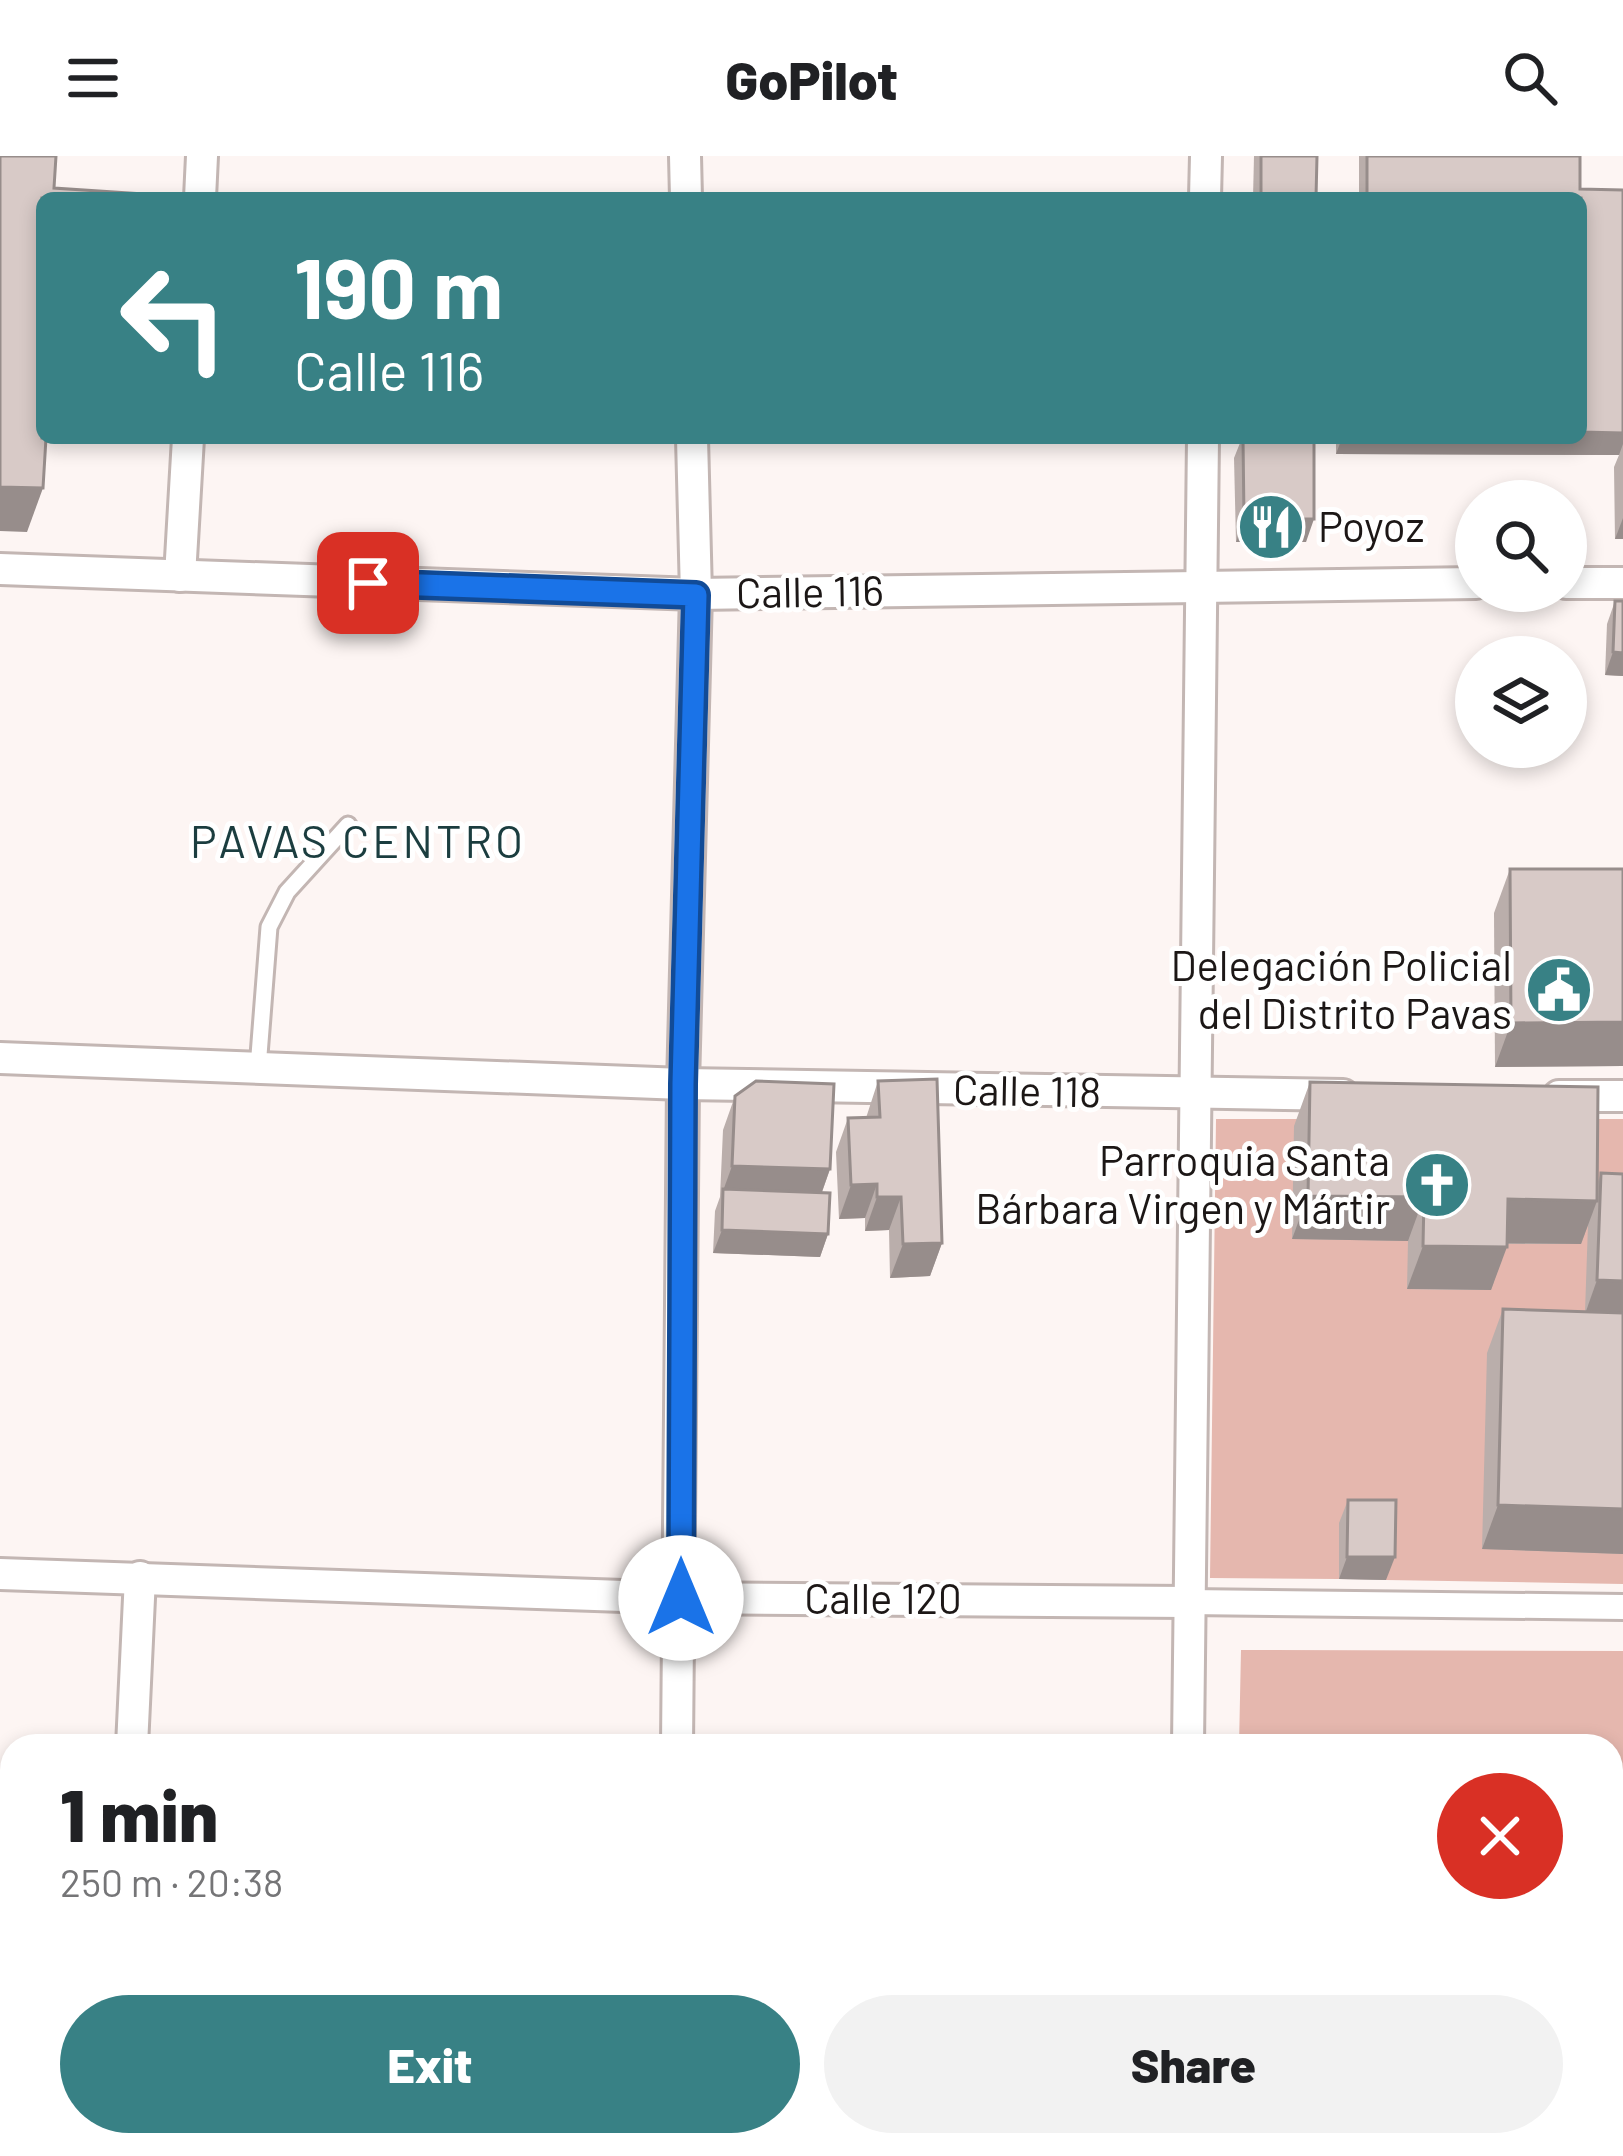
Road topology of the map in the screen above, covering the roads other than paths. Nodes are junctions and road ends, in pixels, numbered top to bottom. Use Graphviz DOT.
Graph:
graph roads {
  1 [pos="202,156"];
  2 [pos="685,156"];
  3 [pos="1206,156"];
  4 [pos="200,192"];
  5 [pos="686,192"];
  6 [pos="1205,192"];
  7 [pos="188,444"];
  8 [pos="692,444"];
  9 [pos="1202,444"];
  10 [pos="0,569"];
  11 [pos="181,576"];
  12 [pos="1201,583"];
  13 [pos="1455,583"];
  14 [pos="1587,583"];
  15 [pos="1623,583"];
  16 [pos="696,595"];
  17 [pos="348,825"];
  18 [pos="0,1058"];
  19 [pos="258,1068"];
  20 [pos="683,1084"];
  21 [pos="1197,1095"];
  22 [pos="1363,1095"];
  23 [pos="1528,1096"];
  24 [pos="1623,1096"];
  25 [pos="0,1574"];
  26 [pos="140,1577"];
  27 [pos="681,1598"];
  28 [pos="1188,1602"];
  29 [pos="1623,1607"];
  30 [pos="133,1734"];
  31 [pos="677,1734"];
  32 [pos="1187,1734"];
  1 -- 4 [label="street"];
  2 -- 5 [label="street"];
  3 -- 6 [label="street"];
  7 -- 11 [label="street"];
  8 -- 16 [label="street"];
  9 -- 12 [label="street"];
  10 -- 11 [label="street, Calle 116"];
  11 -- 16 [label="street, Calle 116"];
  12 -- 13 [label="street, Calle 116"];
  12 -- 16 [label="street, Calle 116"];
  12 -- 21 [label="street"];
  14 -- 15 [label="street"];
  16 -- 20 [label="street"];
  17 -- 19 [label="lane"];
  18 -- 19 [label="street, Calle 118"];
  19 -- 20 [label="street, Calle 118"];
  20 -- 21 [label="street, Calle 118"];
  20 -- 27 [label="street"];
  21 -- 22 [label="street, Calle 118"];
  21 -- 28 [label="street"];
  23 -- 24 [label="street"];
  25 -- 26 [label="street, Calle 120"];
  26 -- 27 [label="street, Calle 120"];
  26 -- 30 [label="street"];
  27 -- 28 [label="street, Calle 120"];
  27 -- 31 [label="street"];
  28 -- 29 [label="street, Calle 120"];
  28 -- 32 [label="street"];
}
